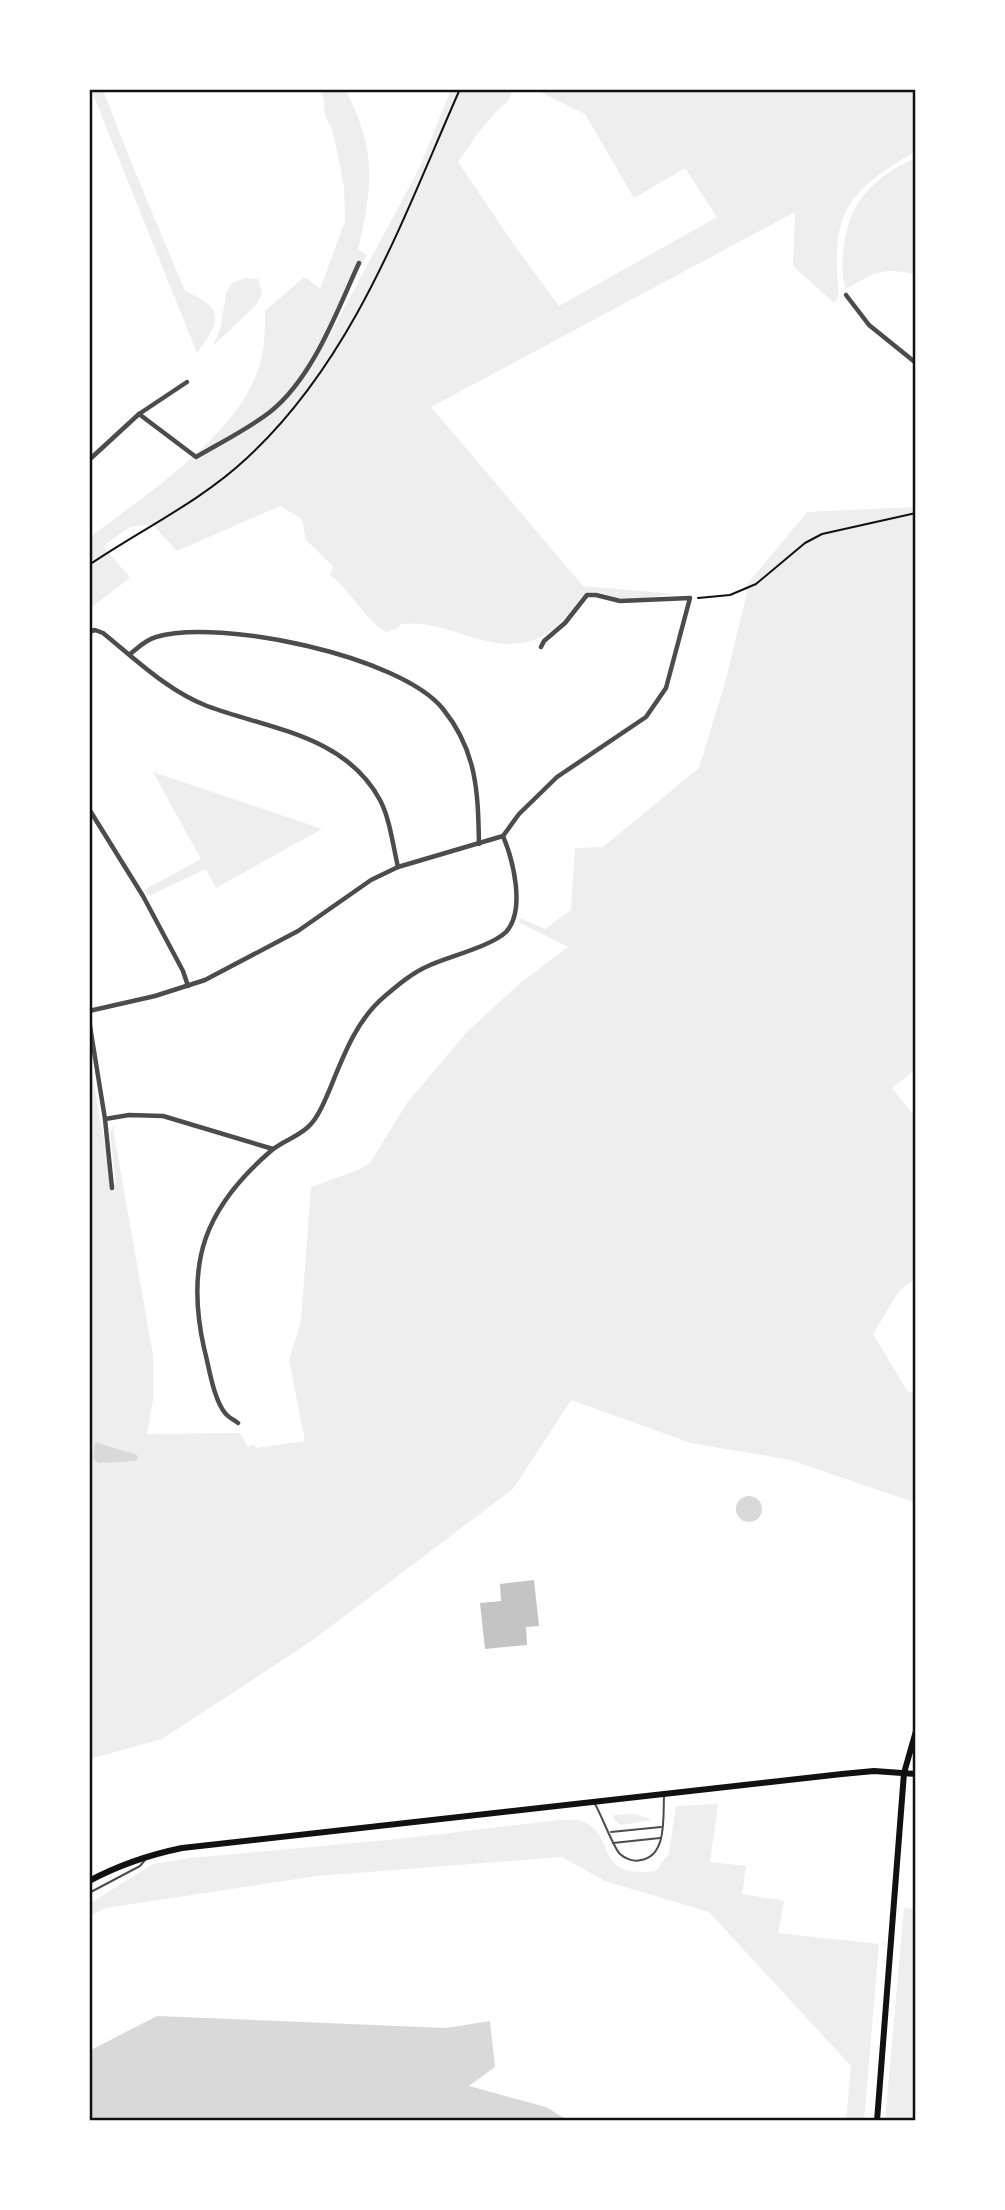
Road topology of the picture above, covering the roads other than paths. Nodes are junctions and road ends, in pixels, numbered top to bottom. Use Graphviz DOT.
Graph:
graph roads {
  1 [pos="359,263"];
  2 [pos="846,295"];
  3 [pos="916,363"];
  4 [pos="187,382"];
  5 [pos="139,414"];
  6 [pos="89,460"];
  7 [pos="89,632"];
  8 [pos="541,647"];
  9 [pos="130,654"];
  10 [pos="89,809"];
  11 [pos="503,836"];
  12 [pos="479,844"];
  13 [pos="398,867"];
  14 [pos="188,986"];
  15 [pos="89,1011"];
  16 [pos="89,1020"];
  17 [pos="96,1065"];
  18 [pos="89,1066"];
  19 [pos="105,1119"];
  20 [pos="274,1149"];
  21 [pos="112,1188"];
  22 [pos="238,1423"];
  23 [pos="916,1731"];
  24 [pos="904,1773"];
  25 [pos="916,1774"];
  26 [pos="664,1795"];
  27 [pos="595,1803"];
  28 [pos="662,1827"];
  29 [pos="610,1832"];
  30 [pos="661,1838"];
  31 [pos="613,1843"];
  32 [pos="149,1854"];
  33 [pos="89,1881"];
  34 [pos="89,1893"];
  35 [pos="877,2121"];
  1 -- 5 [label="street"];
  2 -- 3 [label="street"];
  4 -- 5 [label="street"];
  5 -- 6 [label="street"];
  7 -- 9 [label="street"];
  8 -- 11 [label="street"];
  9 -- 12 [label="street"];
  9 -- 13 [label="street"];
  10 -- 14 [label="street"];
  11 -- 12 [label="street"];
  11 -- 20 [label="street"];
  12 -- 13 [label="street"];
  13 -- 14 [label="street"];
  14 -- 15 [label="street"];
  16 -- 17 [label="street"];
  17 -- 18 [label="street"];
  17 -- 19 [label="street"];
  19 -- 20 [label="street"];
  19 -- 21 [label="street"];
  20 -- 22 [label="street"];
  23 -- 24 [label="main road"];
  24 -- 25 [label="main road"];
  24 -- 26 [label="main road"];
  24 -- 35 [label="main road"];
  26 -- 27 [label="main road"];
  26 -- 28 [label="lane"];
  27 -- 29 [label="lane"];
  27 -- 32 [label="main road"];
  28 -- 29 [label="lane"];
  28 -- 30 [label="lane"];
  29 -- 31 [label="lane"];
  30 -- 31 [label="lane"];
  30 -- 31 [label="lane"];
  32 -- 33 [label="main road"];
  32 -- 34 [label="lane"];
}
